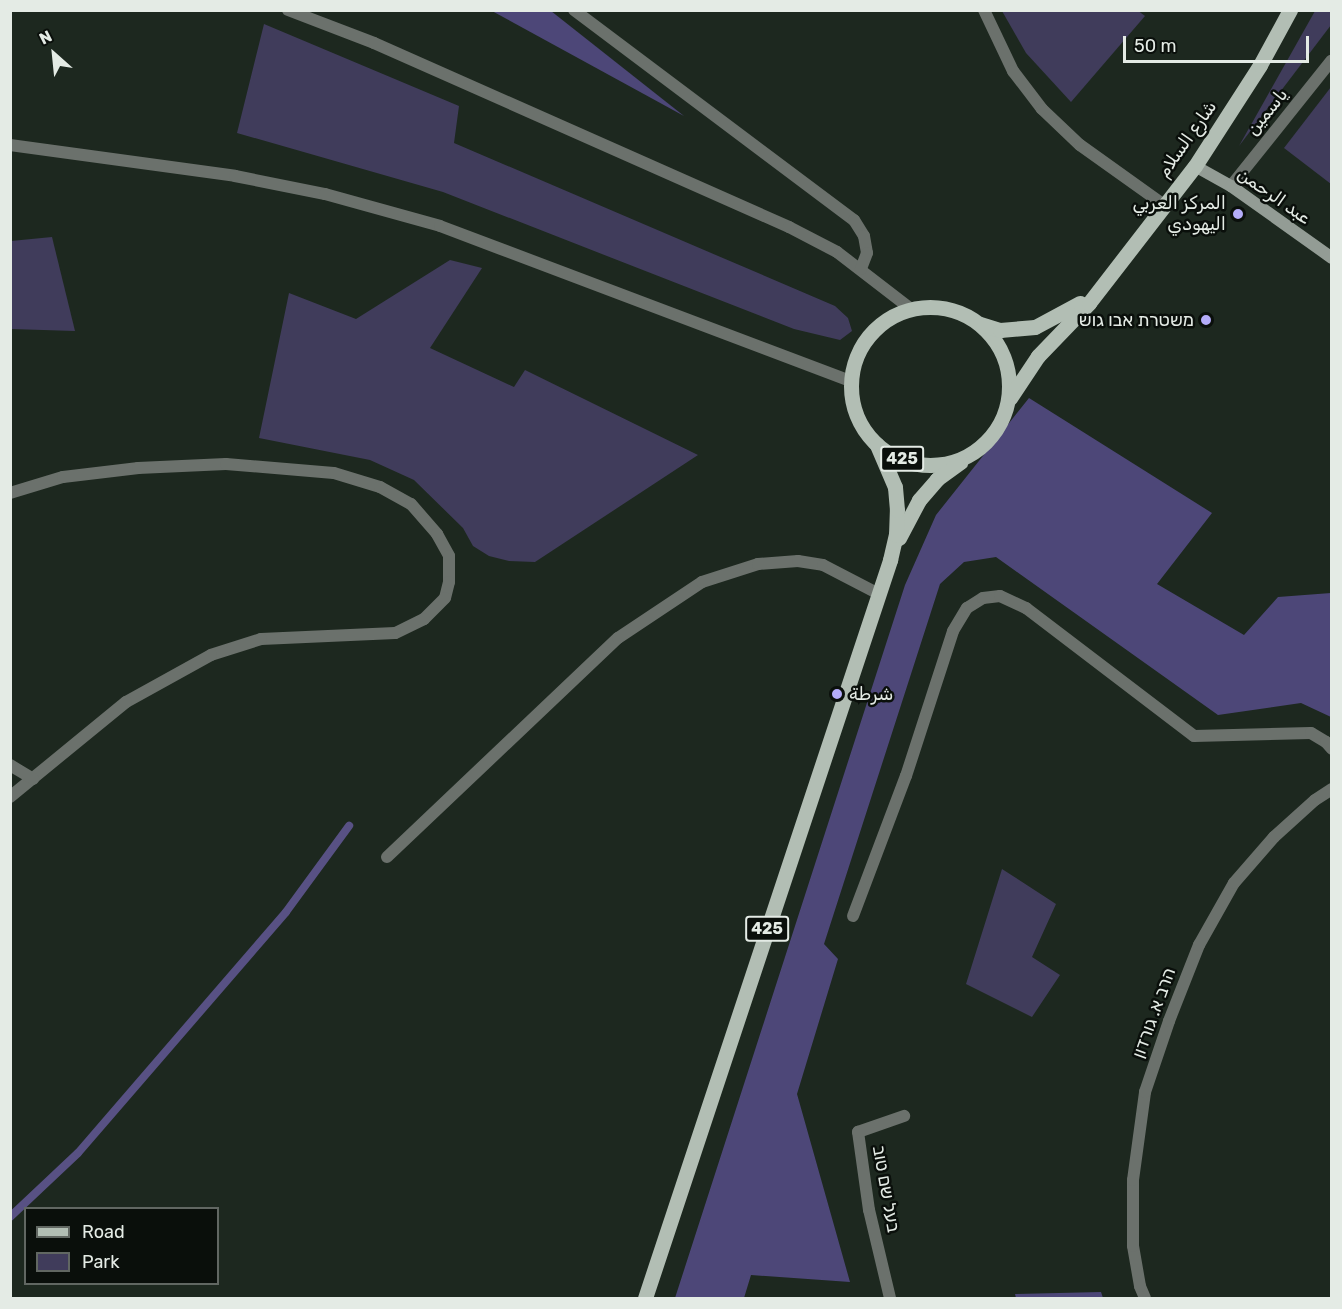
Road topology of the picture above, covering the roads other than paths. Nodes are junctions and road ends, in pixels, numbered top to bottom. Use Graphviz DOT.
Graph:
graph roads {
  1 [pos="288,10"];
  2 [pos="574,10"];
  3 [pos="984,10"];
  4 [pos="1290,10"];
  5 [pos="1332,60"];
  6 [pos="10,145"];
  7 [pos="1195,166"];
  8 [pos="1231,186"];
  9 [pos="1164,205"];
  10 [pos="1332,258"];
  11 [pos="861,269"];
  12 [pos="1105,281"];
  13 [pos="911,309"];
  14 [pos="979,324"];
  15 [pos="851,381"];
  16 [pos="1007,404"];
  17 [pos="877,445"];
  18 [pos="968,455"];
  19 [pos="10,493"];
  20 [pos="890,560"];
  21 [pos="879,594"];
  22 [pos="1332,749"];
  23 [pos="10,765"];
  24 [pos="33,779"];
  25 [pos="1332,789"];
  26 [pos="10,797"];
  27 [pos="387,857"];
  28 [pos="853,916"];
  29 [pos="904,1116"];
  30 [pos="645,1299"];
  31 [pos="890,1299"];
  32 [pos="1145,1299"];
  1 -- 11 [label="street"];
  2 -- 11 [label="street"];
  3 -- 9 [label="street"];
  4 -- 7 [label="main road, شارع السلام / 425"];
  5 -- 8 [label="street, ياسمين"];
  6 -- 15 [label="street"];
  7 -- 8 [label="street, عبد الرحمن"];
  7 -- 9 [label="main road, شارع السلام / 425"];
  8 -- 10 [label="street, عبد الرحمن"];
  9 -- 12 [label="main road, شارع السلام / 425"];
  11 -- 13 [label="street"];
  12 -- 14 [label="main road, شارع السلام / 425"];
  12 -- 16 [label="main road, شارع السلام / 425"];
  13 -- 14 [label="main road, 425"];
  13 -- 15 [label="main road, 425"];
  14 -- 16 [label="main road, 425"];
  15 -- 17 [label="main road, 425"];
  16 -- 18 [label="main road, 425"];
  17 -- 18 [label="main road, 425"];
  17 -- 20 [label="main road, 425"];
  18 -- 20 [label="main road, 425"];
  19 -- 24 [label="street"];
  20 -- 21 [label="main road, 425"];
  21 -- 27 [label="street"];
  21 -- 30 [label="main road, 425"];
  22 -- 28 [label="street"];
  23 -- 24 [label="street"];
  24 -- 26 [label="street"];
  25 -- 32 [label="street, הרב א. גורדון"];
  29 -- 31 [label="street, בעל שם טוב"];
}
